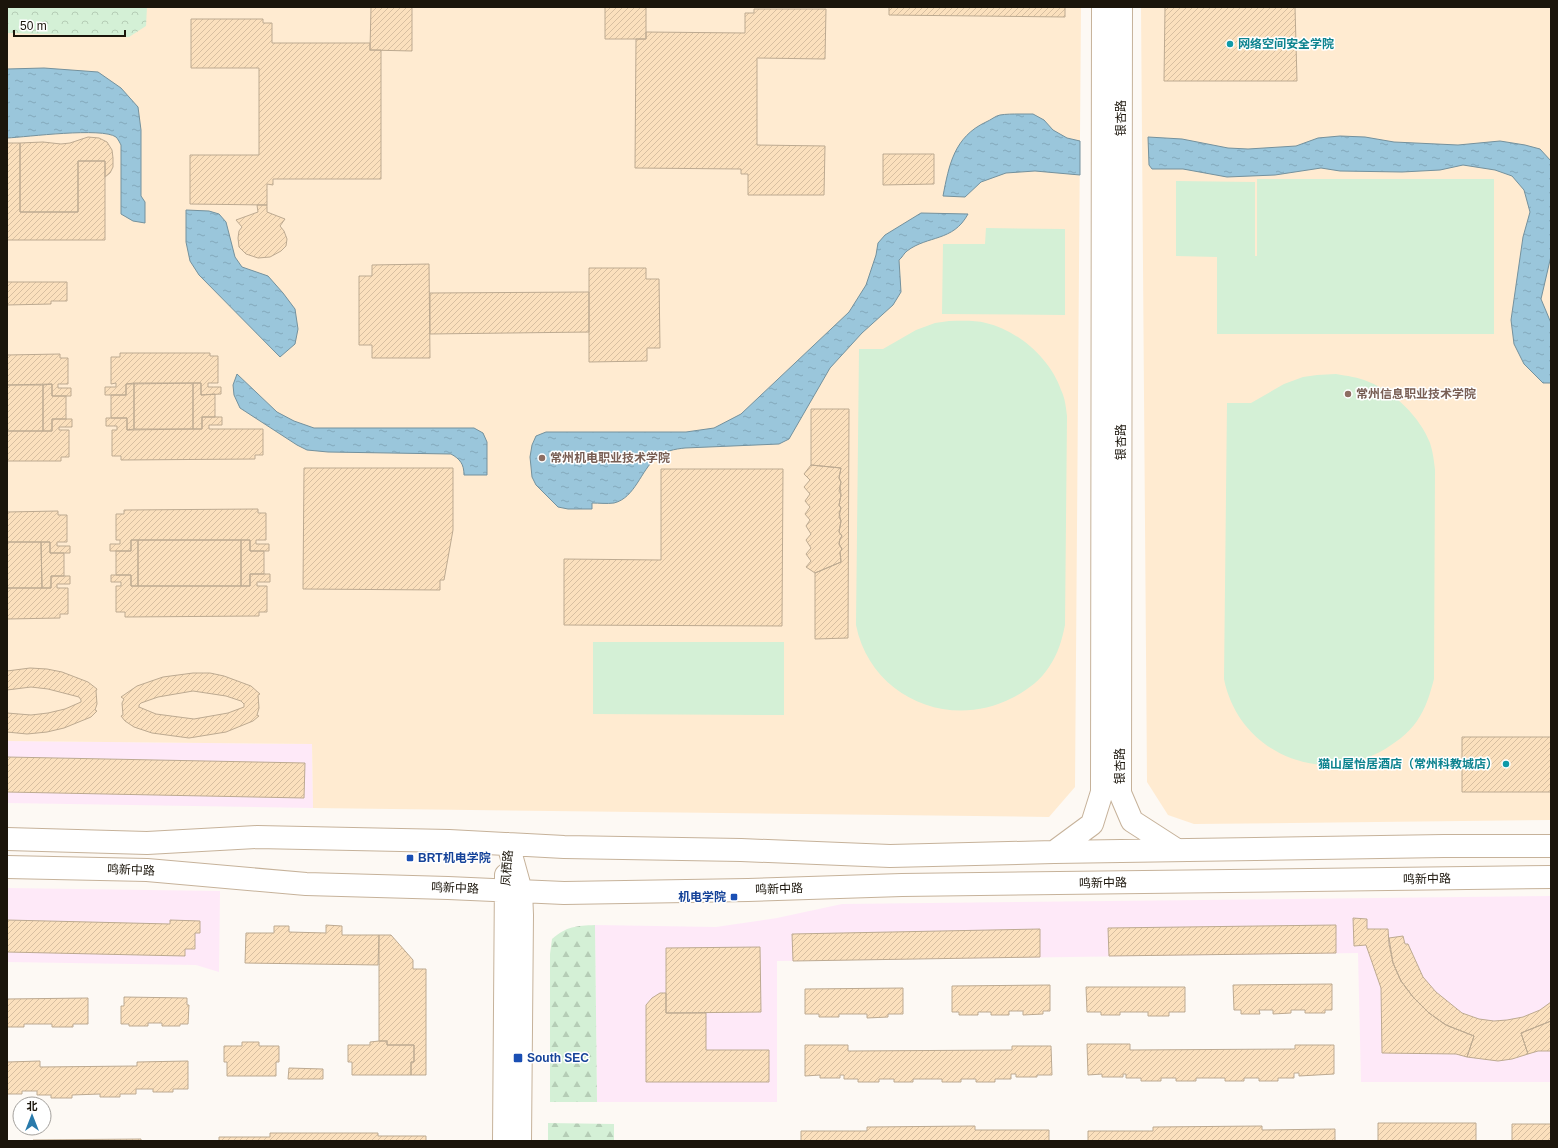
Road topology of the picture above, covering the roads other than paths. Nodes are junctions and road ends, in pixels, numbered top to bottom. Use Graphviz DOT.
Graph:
graph roads {
  1 [pos="1103,7"];
  2 [pos="1121,7"];
  3 [pos="7,839"];
  4 [pos="508,844"];
  5 [pos="1551,846"];
  6 [pos="1177,850"];
  7 [pos="1054,852"];
  8 [pos="7,867"];
  9 [pos="1551,877"];
  10 [pos="513,890"];
  11 [pos="504,1141"];
  12 [pos="520,1141"];
  1 -- 7 [label="main road, 银杏路"];
  2 -- 6 [label="main road, 银杏路"];
  3 -- 4 [label="main road"];
  4 -- 7 [label="main road"];
  4 -- 10 [label="main road, 凤栖路"];
  5 -- 6 [label="main road"];
  6 -- 7 [label="main road"];
  8 -- 10 [label="main road, 鸣新中路"];
  9 -- 10 [label="main road, 鸣新中路"];
  10 -- 11 [label="main road, 凤栖路"];
  10 -- 12 [label="main road, 凤栖路"];
}
